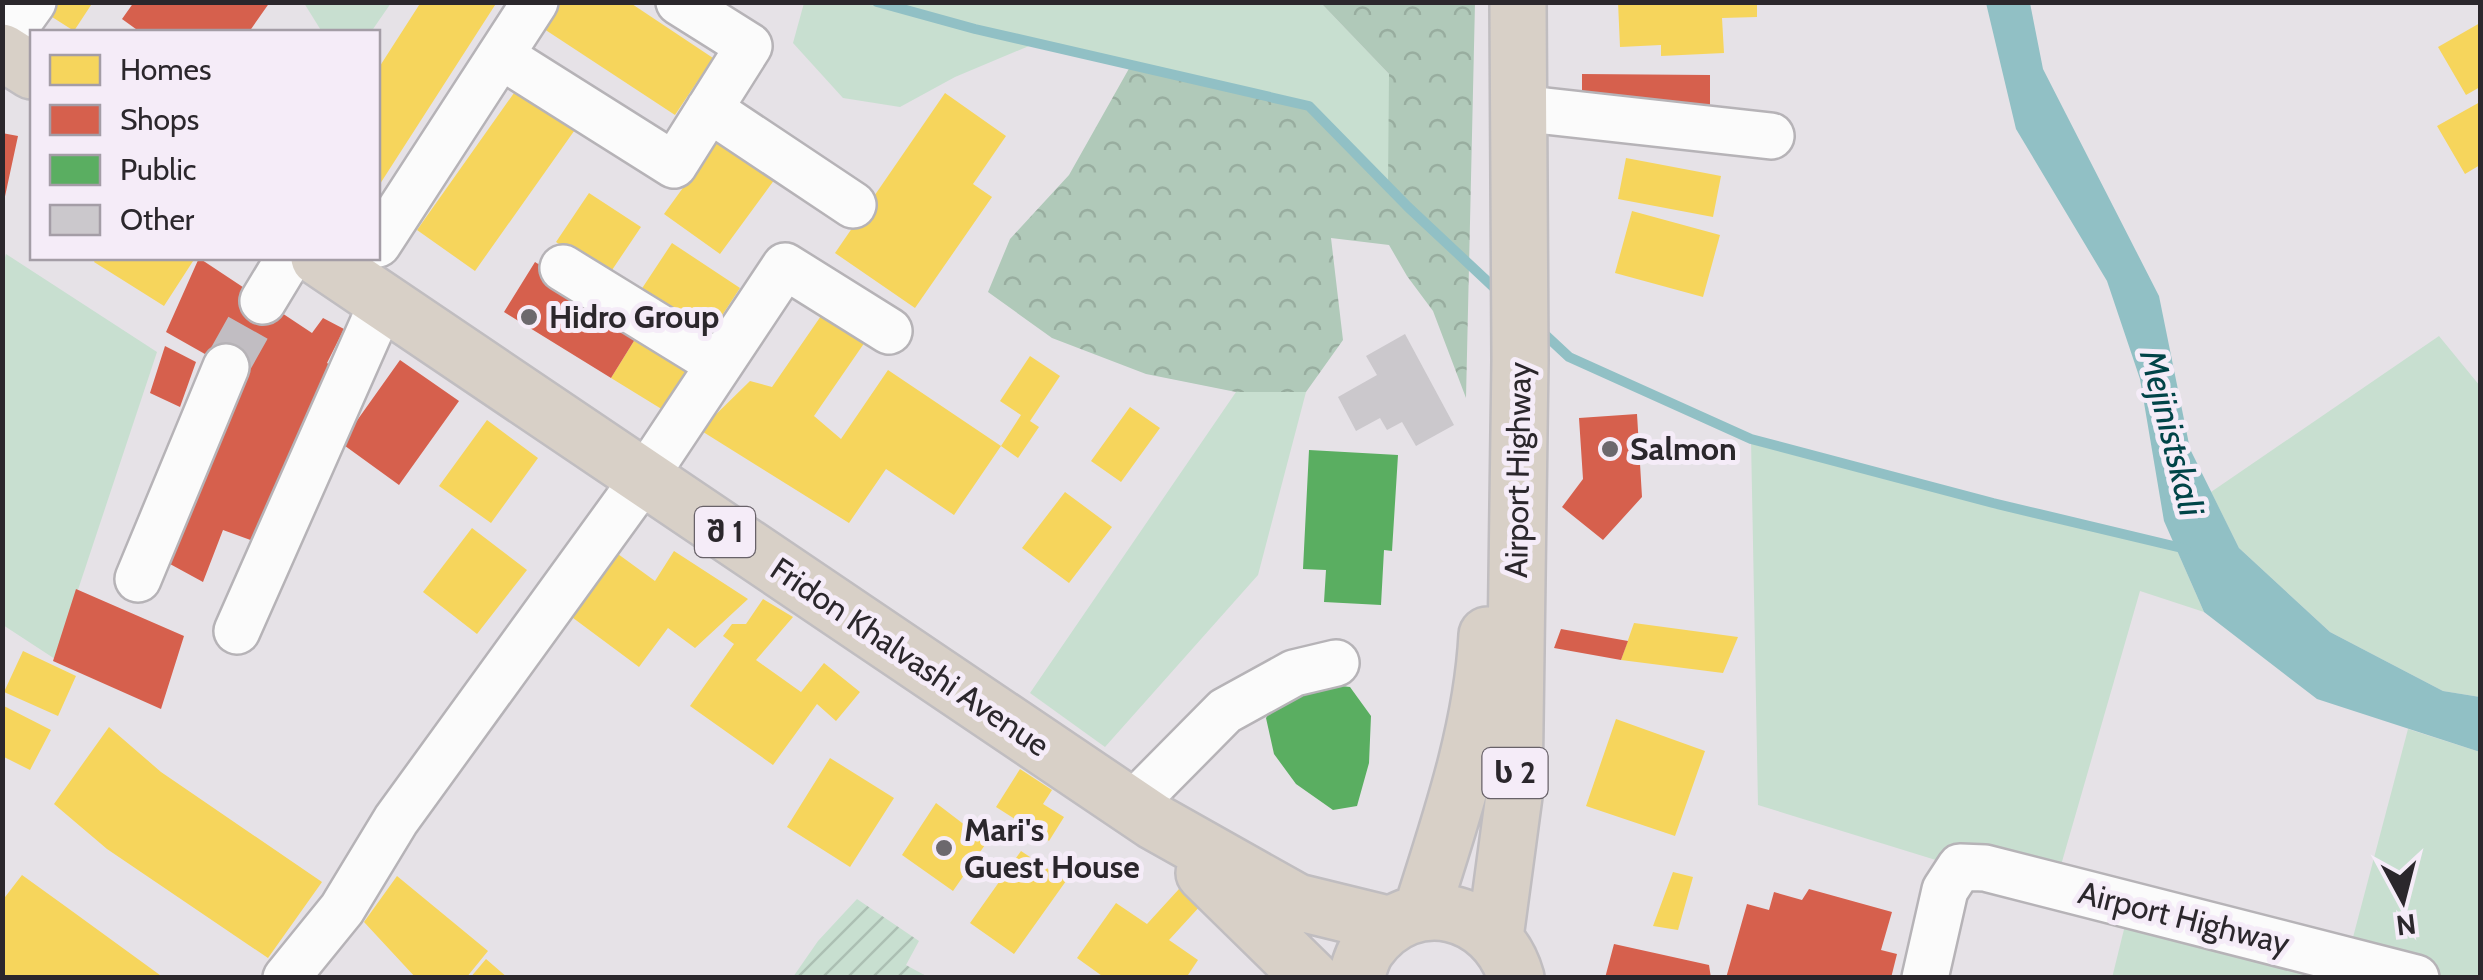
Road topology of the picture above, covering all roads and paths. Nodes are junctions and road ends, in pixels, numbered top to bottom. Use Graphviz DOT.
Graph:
graph roads {
  1 [pos="33,2"];
  2 [pos="536,2"];
  3 [pos="680,2"];
  4 [pos="1490,2"];
  5 [pos="1518,2"];
  6 [pos="2,49"];
  7 [pos="501,56"];
  8 [pos="30,70"];
  9 [pos="1518,108"];
  10 [pos="708,109"];
  11 [pos="1771,136"];
  12 [pos="854,204"];
  13 [pos="1503,224"];
  14 [pos="380,238"];
  15 [pos="288,260"];
  16 [pos="360,268"];
  17 [pos="563,268"];
  18 [pos="264,301"];
  19 [pos="889,331"];
  20 [pos="1504,353"];
  21 [pos="719,364"];
  22 [pos="226,367"];
  23 [pos="644,478"];
  24 [pos="138,579"];
  25 [pos="238,631"];
  26 [pos="1336,663"];
  27 [pos="1142,814"];
  28 [pos="1406,919"];
  29 [pos="1505,957"];
  30 [pos="2345,969"];
  31 [pos="286,978"];
  32 [pos="1311,978"];
  33 [pos="1356,978"];
  34 [pos="1925,978"];
  35 [pos="2416,978"];
  1 -- 6 [label="street"];
  2 -- 7 [label="street"];
  3 -- 10 [label="street"];
  4 -- 13 [label="highway, Airport Highway / ს 2"];
  5 -- 9 [label="highway, Airport Highway / ს 2"];
  6 -- 8 [label="highway"];
  7 -- 10 [label="street"];
  7 -- 14 [label="street"];
  9 -- 11 [label="street"];
  9 -- 13 [label="highway, Airport Highway / ს 2"];
  10 -- 12 [label="street"];
  13 -- 20 [label="highway, Airport Highway / ს 2"];
  15 -- 18 [label="street"];
  16 -- 23 [label="highway, Fridon Khalvashi Avenue / შ 1"];
  16 -- 25 [label="street"];
  17 -- 21 [label="street"];
  19 -- 21 [label="street"];
  20 -- 28 [label="highway, Airport Highway / ს 2"];
  20 -- 29 [label="highway, Airport Highway / ს 2"];
  21 -- 23 [label="street"];
  22 -- 24 [label="street"];
  23 -- 27 [label="highway, Fridon Khalvashi Avenue / შ 1"];
  23 -- 31 [label="street"];
  26 -- 27 [label="street"];
  27 -- 28 [label="highway, შ 1"];
  27 -- 32 [label="highway, შ 1"];
  28 -- 29 [label="highway"];
  28 -- 33 [label="highway, Airport Highway"];
  30 -- 34 [label="street, Airport Highway"];
  30 -- 35 [label="street"];
}
